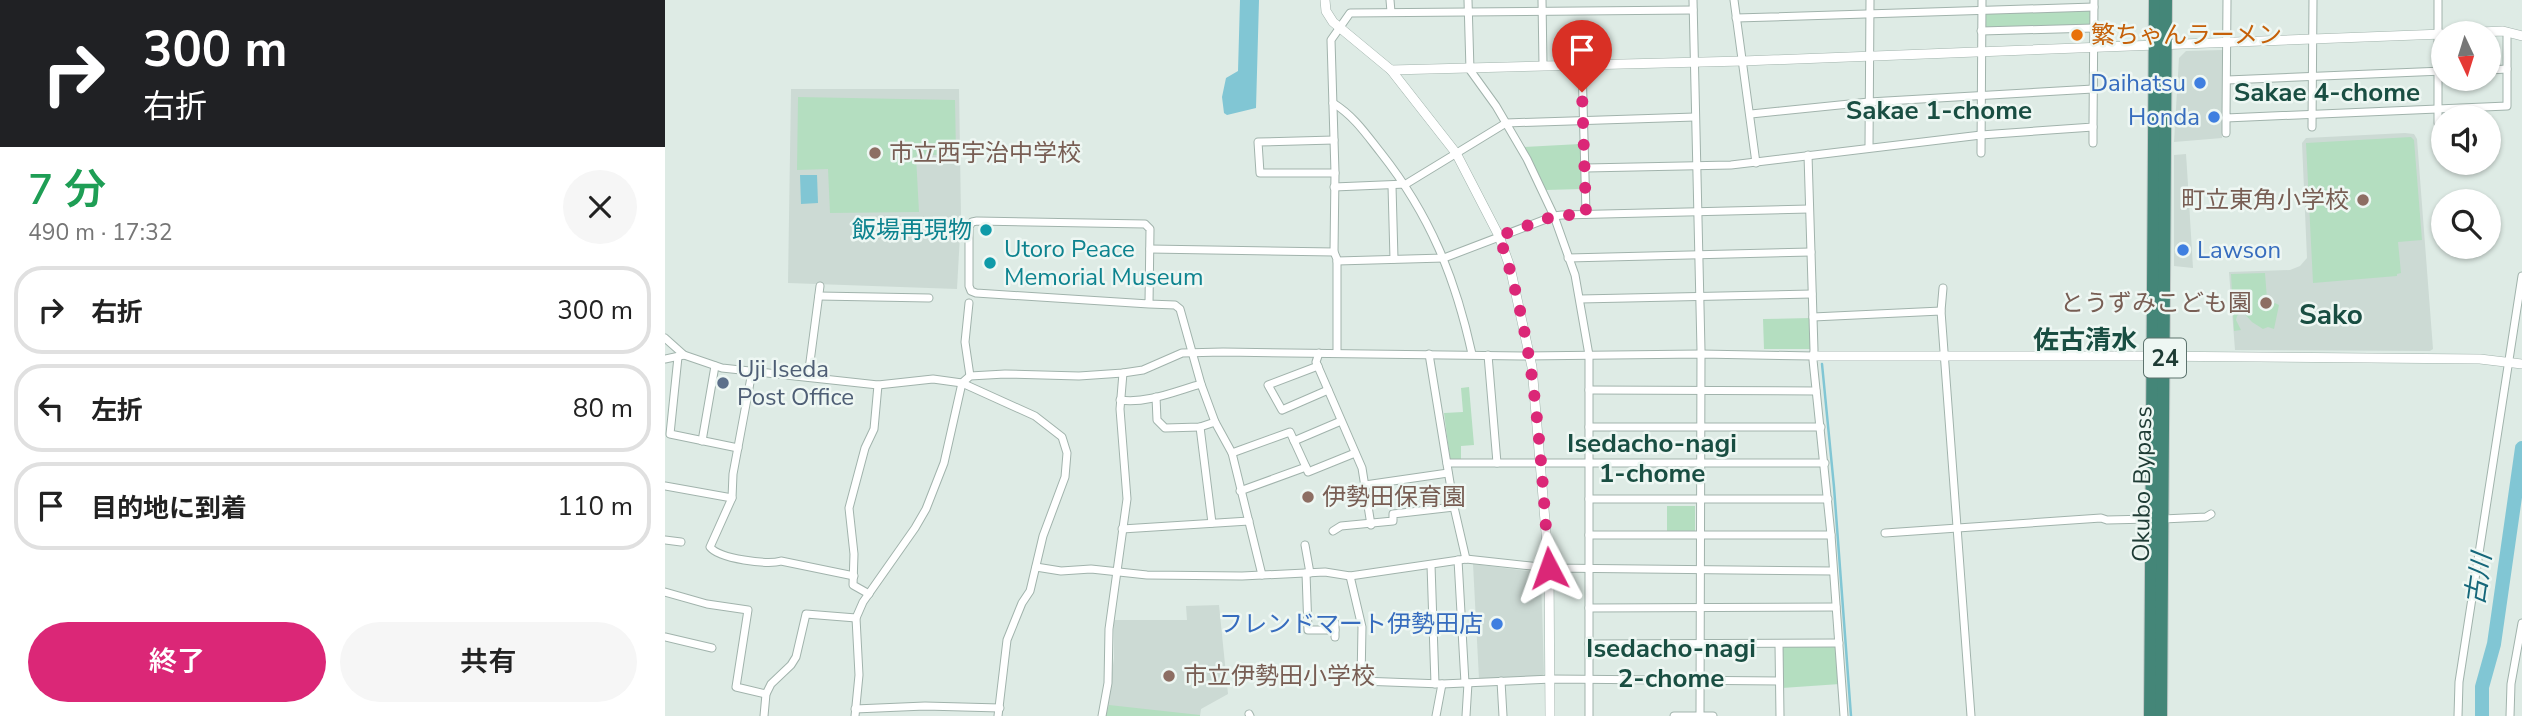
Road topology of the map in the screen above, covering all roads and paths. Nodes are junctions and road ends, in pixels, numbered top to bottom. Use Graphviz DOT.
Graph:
graph roads {
  1 [pos="1325,0"];
  2 [pos="1391,0"];
  3 [pos="1468,0"];
  4 [pos="1542,0"];
  5 [pos="1693,0"];
  6 [pos="1734,0"];
  7 [pos="1870,0"];
  8 [pos="1982,0"];
  9 [pos="2155,0"];
  10 [pos="2166,0"];
  11 [pos="2227,0"];
  12 [pos="2313,0"];
  13 [pos="2438,0"];
  14 [pos="2094,3"];
  15 [pos="1693,10"];
  16 [pos="1982,10"];
  17 [pos="1468,11"];
  18 [pos="1542,11"];
  19 [pos="1391,12"];
  20 [pos="1870,14"];
  21 [pos="1736,18"];
  22 [pos="2440,21"];
  23 [pos="1339,27"];
  24 [pos="2094,28"];
  25 [pos="1981,31"];
  26 [pos="2516,33"];
  27 [pos="2431,34"];
  28 [pos="2312,39"];
  29 [pos="2226,42"];
  30 [pos="2160,45"];
  31 [pos="2094,47"];
  32 [pos="1981,52"];
  33 [pos="1870,56"];
  34 [pos="1743,61"];
  35 [pos="1694,62"];
  36 [pos="1582,64"];
  37 [pos="1543,65"];
  38 [pos="1470,67"];
  39 [pos="2501,69"];
  40 [pos="2507,69"];
  41 [pos="1391,70"];
  42 [pos="2431,71"];
  43 [pos="2312,76"];
  44 [pos="2227,80"];
  45 [pos="2093,89"];
  46 [pos="1981,96"];
  47 [pos="1869,102"];
  48 [pos="1332,103"];
  49 [pos="2501,106"];
  50 [pos="2431,108"];
  51 [pos="2312,113"];
  52 [pos="1751,114"];
  53 [pos="1695,117"];
  54 [pos="2226,118"];
  55 [pos="1583,120"];
  56 [pos="1506,123"];
  57 [pos="2093,127"];
  58 [pos="2312,127"];
  59 [pos="2226,132"];
  60 [pos="1981,135"];
  61 [pos="1334,139"];
  62 [pos="2093,144"];
  63 [pos="1869,147"];
  64 [pos="1456,153"];
  65 [pos="1981,153"];
  66 [pos="1808,155"];
  67 [pos="1756,163"];
  68 [pos="1697,166"];
  69 [pos="1586,168"];
  70 [pos="1335,173"];
  71 [pos="1406,184"];
  72 [pos="1392,186"];
  73 [pos="1334,187"];
  74 [pos="1809,209"];
  75 [pos="1698,211"];
  76 [pos="1586,214"];
  77 [pos="1554,216"];
  78 [pos="1499,236"];
  79 [pos="1150,249"];
  80 [pos="1334,252"];
  81 [pos="1811,252"];
  82 [pos="1699,254"];
  83 [pos="1444,258"];
  84 [pos="1568,258"];
  85 [pos="1394,259"];
  86 [pos="1337,261"];
  87 [pos="2522,276"];
  88 [pos="820,286"];
  89 [pos="1943,288"];
  90 [pos="1812,294"];
  91 [pos="818,296"];
  92 [pos="1700,297"];
  93 [pos="929,298"];
  94 [pos="1580,299"];
  95 [pos="968,303"];
  96 [pos="1149,304"];
  97 [pos="1941,311"];
  98 [pos="1813,317"];
  99 [pos="665,338"];
  100 [pos="1192,353"];
  101 [pos="1319,353"];
  102 [pos="1337,353"];
  103 [pos="1429,354"];
  104 [pos="1472,354"];
  105 [pos="1701,354"];
  106 [pos="1488,355"];
  107 [pos="1589,355"];
  108 [pos="681,356"];
  109 [pos="1531,356"];
  110 [pos="1813,356"];
  111 [pos="1945,356"];
  112 [pos="2158,356"];
  113 [pos="665,359"];
  114 [pos="2509,362"];
  115 [pos="2522,364"];
  116 [pos="715,366"];
  117 [pos="1318,366"];
  118 [pos="752,372"];
  119 [pos="1123,373"];
  120 [pos="970,376"];
  121 [pos="808,377"];
  122 [pos="962,383"];
  123 [pos="1201,384"];
  124 [pos="878,385"];
  125 [pos="1328,390"];
  126 [pos="1589,390"];
  127 [pos="1700,390"];
  128 [pos="1816,391"];
  129 [pos="1156,397"];
  130 [pos="1120,400"];
  131 [pos="1342,421"];
  132 [pos="1215,422"];
  133 [pos="1700,426"];
  134 [pos="1200,427"];
  135 [pos="1589,427"];
  136 [pos="1821,427"];
  137 [pos="702,441"];
  138 [pos="1294,441"];
  139 [pos="738,447"];
  140 [pos="1232,453"];
  141 [pos="1355,453"];
  142 [pos="1447,463"];
  143 [pos="1497,463"];
  144 [pos="1541,463"];
  145 [pos="1589,463"];
  146 [pos="1700,463"];
  147 [pos="1825,463"];
  148 [pos="1306,467"];
  149 [pos="1448,473"];
  150 [pos="1365,485"];
  151 [pos="665,486"];
  152 [pos="1240,491"];
  153 [pos="732,498"];
  154 [pos="1589,499"];
  155 [pos="1828,499"];
  156 [pos="1700,500"];
  157 [pos="1454,507"];
  158 [pos="2157,517"];
  159 [pos="1249,521"];
  160 [pos="1212,523"];
  161 [pos="1371,525"];
  162 [pos="1122,529"];
  163 [pos="1958,529"];
  164 [pos="1333,531"];
  165 [pos="1885,533"];
  166 [pos="1589,535"];
  167 [pos="1700,535"];
  168 [pos="1832,535"];
  169 [pos="665,540"];
  170 [pos="681,542"];
  171 [pos="1305,545"];
  172 [pos="1462,560"];
  173 [pos="1430,565"];
  174 [pos="1036,567"];
  175 [pos="1549,568"];
  176 [pos="1589,568"];
  177 [pos="1700,569"];
  178 [pos="1115,571"];
  179 [pos="1833,571"];
  180 [pos="1308,573"];
  181 [pos="1262,575"];
  182 [pos="854,576"];
  183 [pos="1350,576"];
  184 [pos="665,592"];
  185 [pos="869,594"];
  186 [pos="1700,607"];
  187 [pos="1836,607"];
  188 [pos="1589,608"];
  189 [pos="856,618"];
  190 [pos="2522,623"];
  191 [pos="1335,630"];
  192 [pos="665,637"];
  193 [pos="1839,643"];
  194 [pos="1589,644"];
  195 [pos="1700,644"];
  196 [pos="1779,644"];
  197 [pos="712,648"];
  198 [pos="1552,679"];
  199 [pos="1589,679"];
  200 [pos="1700,679"];
  201 [pos="1501,681"];
  202 [pos="1779,681"];
  203 [pos="1466,683"];
  204 [pos="1438,684"];
  205 [pos="767,694"];
  206 [pos="855,712"];
  207 [pos="999,712"];
  208 [pos="764,716"];
  209 [pos="1102,716"];
  210 [pos="1436,716"];
  211 [pos="1466,716"];
  212 [pos="1503,716"];
  213 [pos="1550,716"];
  214 [pos="1589,716"];
  215 [pos="1674,716"];
  216 [pos="1699,716"];
  217 [pos="1713,716"];
  218 [pos="1780,716"];
  219 [pos="1844,716"];
  220 [pos="1971,716"];
  221 [pos="2150,716"];
  222 [pos="2161,716"];
  223 [pos="2458,716"];
  224 [pos="2510,716"];
  1 -- 23 [label="street"];
  2 -- 19 [label="street"];
  3 -- 17 [label="street"];
  4 -- 18 [label="street"];
  5 -- 15 [label="street"];
  6 -- 21 [label="street"];
  7 -- 20 [label="street"];
  8 -- 16 [label="street"];
  9 -- 30 [label="highway, Okubo Bypass / 24"];
  10 -- 30 [label="highway, Okubo Bypass / 24"];
  11 -- 29 [label="street"];
  12 -- 28 [label="street"];
  13 -- 22 [label="street"];
  14 -- 16 [label="street"];
  14 -- 24 [label="street"];
  15 -- 18 [label="street"];
  15 -- 35 [label="street"];
  16 -- 20 [label="street"];
  16 -- 25 [label="street"];
  17 -- 18 [label="street"];
  17 -- 19 [label="street"];
  17 -- 38 [label="street"];
  18 -- 37 [label="street"];
  19 -- 23 [label="street"];
  20 -- 21 [label="street"];
  20 -- 33 [label="street"];
  21 -- 34 [label="street"];
  23 -- 41 [label="street"];
  23 -- 48 [label="street"];
  24 -- 25 [label="street"];
  24 -- 31 [label="street"];
  25 -- 32 [label="street"];
  26 -- 40 [label="street"];
  27 -- 28 [label="street"];
  28 -- 29 [label="street"];
  28 -- 43 [label="street"];
  29 -- 30 [label="street"];
  29 -- 44 [label="street"];
  30 -- 31 [label="street"];
  30 -- 112 [label="highway, Okubo Bypass / 24"];
  31 -- 32 [label="street"];
  31 -- 45 [label="street"];
  32 -- 33 [label="street"];
  32 -- 46 [label="street"];
  33 -- 34 [label="street"];
  33 -- 47 [label="street"];
  34 -- 35 [label="street"];
  34 -- 52 [label="street"];
  35 -- 36 [label="street"];
  35 -- 53 [label="street"];
  36 -- 37 [label="street"];
  36 -- 55 [label="street"];
  37 -- 38 [label="street"];
  38 -- 41 [label="street"];
  38 -- 56 [label="street"];
  39 -- 40 [label="street"];
  40 -- 49 [label="street"];
  41 -- 64 [label="street"];
  42 -- 43 [label="street"];
  43 -- 44 [label="street"];
  43 -- 51 [label="street"];
  44 -- 54 [label="street"];
  45 -- 46 [label="street"];
  45 -- 57 [label="street"];
  46 -- 47 [label="street"];
  46 -- 60 [label="street"];
  47 -- 52 [label="street"];
  47 -- 63 [label="street"];
  48 -- 61 [label="street"];
  48 -- 71 [label="street"];
  50 -- 51 [label="street"];
  51 -- 54 [label="street"];
  51 -- 58 [label="street"];
  52 -- 67 [label="street"];
  53 -- 55 [label="street"];
  53 -- 68 [label="street"];
  54 -- 59 [label="street"];
  55 -- 56 [label="street"];
  55 -- 69 [label="street"];
  56 -- 64 [label="street"];
  56 -- 77 [label="street"];
  57 -- 60 [label="street"];
  57 -- 62 [label="street"];
  60 -- 63 [label="street"];
  60 -- 65 [label="street"];
  61 -- 70 [label="street"];
  61 -- 70 [label="street"];
  63 -- 66 [label="street"];
  64 -- 71 [label="street"];
  64 -- 78 [label="street"];
  66 -- 67 [label="street"];
  66 -- 74 [label="street"];
  67 -- 68 [label="street"];
  68 -- 69 [label="street"];
  68 -- 75 [label="street"];
  69 -- 76 [label="street"];
  70 -- 73 [label="street"];
  71 -- 72 [label="street"];
  71 -- 83 [label="street"];
  72 -- 73 [label="street"];
  72 -- 85 [label="street"];
  73 -- 80 [label="street"];
  74 -- 75 [label="street"];
  74 -- 81 [label="street"];
  75 -- 76 [label="street"];
  75 -- 82 [label="street"];
  76 -- 77 [label="street"];
  77 -- 78 [label="street"];
  77 -- 84 [label="street"];
  78 -- 83 [label="street"];
  78 -- 109 [label="street"];
  79 -- 80 [label="street"];
  79 -- 96 [label="street"];
  79 -- 96 [label="street"];
  80 -- 86 [label="street"];
  81 -- 82 [label="street"];
  81 -- 90 [label="street"];
  82 -- 84 [label="street"];
  82 -- 92 [label="street"];
  83 -- 85 [label="street"];
  83 -- 104 [label="street"];
  84 -- 94 [label="street"];
  85 -- 86 [label="street"];
  86 -- 102 [label="street"];
  87 -- 114 [label="street"];
  88 -- 91 [label="street"];
  89 -- 97 [label="street"];
  90 -- 92 [label="street"];
  90 -- 98 [label="street"];
  91 -- 93 [label="street"];
  91 -- 121 [label="street"];
  92 -- 94 [label="street"];
  92 -- 105 [label="street"];
  94 -- 107 [label="street"];
  95 -- 120 [label="street"];
  96 -- 100 [label="street"];
  97 -- 98 [label="street"];
  97 -- 111 [label="street"];
  98 -- 110 [label="street"];
  99 -- 108 [label="street"];
  100 -- 101 [label="street"];
  100 -- 119 [label="street"];
  100 -- 123 [label="street"];
  101 -- 102 [label="street"];
  101 -- 117 [label="street"];
  102 -- 103 [label="street"];
  103 -- 104 [label="street"];
  103 -- 142 [label="street"];
  104 -- 106 [label="street"];
  105 -- 107 [label="street"];
  105 -- 110 [label="street"];
  105 -- 127 [label="street"];
  106 -- 109 [label="street"];
  106 -- 143 [label="street"];
  107 -- 109 [label="street"];
  107 -- 126 [label="street"];
  108 -- 113 [label="street"];
  108 -- 116 [label="street"];
  108 -- 137 [label="street"];
  109 -- 144 [label="street"];
  110 -- 111 [label="street"];
  110 -- 128 [label="street"];
  111 -- 112 [label="street"];
  111 -- 163 [label="street"];
  112 -- 114 [label="street"];
  112 -- 158 [label="highway, Okubo Bypass / 24"];
  114 -- 115 [label="street"];
  114 -- 223 [label="street"];
  116 -- 118 [label="street"];
  116 -- 137 [label="street"];
  117 -- 125 [label="street"];
  117 -- 125 [label="street"];
  118 -- 121 [label="street"];
  118 -- 139 [label="street"];
  119 -- 120 [label="street"];
  119 -- 130 [label="street"];
  120 -- 122 [label="street"];
  121 -- 124 [label="street"];
  122 -- 124 [label="street"];
  122 -- 174 [label="street"];
  122 -- 185 [label="street"];
  123 -- 129 [label="street"];
  123 -- 132 [label="street"];
  124 -- 182 [label="street"];
  125 -- 131 [label="street"];
  126 -- 127 [label="street"];
  126 -- 135 [label="street"];
  127 -- 128 [label="street"];
  127 -- 133 [label="street"];
  128 -- 136 [label="street"];
  129 -- 130 [label="street"];
  129 -- 134 [label="street"];
  130 -- 162 [label="street"];
  131 -- 138 [label="street"];
  131 -- 141 [label="street"];
  132 -- 134 [label="street"];
  132 -- 140 [label="street"];
  133 -- 135 [label="street"];
  133 -- 136 [label="street"];
  133 -- 146 [label="street"];
  134 -- 160 [label="street"];
  135 -- 145 [label="street"];
  136 -- 147 [label="street"];
  137 -- 139 [label="street"];
  138 -- 140 [label="street"];
  138 -- 148 [label="street"];
  139 -- 153 [label="street"];
  140 -- 152 [label="street"];
  141 -- 148 [label="street"];
  141 -- 150 [label="street"];
  142 -- 143 [label="street"];
  142 -- 149 [label="street"];
  143 -- 144 [label="street"];
  144 -- 145 [label="street"];
  144 -- 175 [label="street"];
  145 -- 146 [label="street"];
  145 -- 154 [label="street"];
  146 -- 147 [label="street"];
  146 -- 156 [label="street"];
  147 -- 155 [label="street"];
  148 -- 152 [label="street"];
  149 -- 150 [label="street"];
  149 -- 157 [label="street"];
  150 -- 161 [label="street"];
  151 -- 153 [label="street"];
  152 -- 159 [label="street"];
  153 -- 182 [label="street"];
  154 -- 156 [label="street"];
  154 -- 166 [label="street"];
  155 -- 156 [label="street"];
  155 -- 168 [label="street"];
  156 -- 167 [label="street"];
  157 -- 161 [label="street"];
  157 -- 172 [label="street"];
  158 -- 163 [label="street"];
  158 -- 221 [label="highway, Okubo Bypass / 24"];
  158 -- 222 [label="highway, Okubo Bypass / 24"];
  159 -- 160 [label="street"];
  159 -- 181 [label="street"];
  160 -- 162 [label="street"];
  161 -- 164 [label="street"];
  162 -- 178 [label="street"];
  163 -- 165 [label="street"];
  163 -- 220 [label="street"];
  166 -- 167 [label="street"];
  166 -- 176 [label="street"];
  167 -- 168 [label="street"];
  167 -- 177 [label="street"];
  168 -- 179 [label="street"];
  169 -- 170 [label="street"];
  171 -- 180 [label="street"];
  172 -- 173 [label="street"];
  172 -- 175 [label="street"];
  172 -- 203 [label="street"];
  173 -- 183 [label="street"];
  173 -- 204 [label="street"];
  174 -- 178 [label="street"];
  174 -- 207 [label="street"];
  175 -- 176 [label="street"];
  175 -- 198 [label="street"];
  176 -- 177 [label="street"];
  176 -- 188 [label="street"];
  177 -- 179 [label="street"];
  177 -- 186 [label="street"];
  178 -- 181 [label="street"];
  178 -- 209 [label="street"];
  179 -- 187 [label="street"];
  180 -- 181 [label="street"];
  180 -- 183 [label="street"];
  180 -- 191 [label="street"];
  182 -- 185 [label="street"];
  183 -- 204 [label="street"];
  184 -- 205 [label="street"];
  185 -- 189 [label="street"];
  186 -- 187 [label="street"];
  186 -- 188 [label="street"];
  186 -- 195 [label="street"];
  187 -- 193 [label="street"];
  188 -- 194 [label="street"];
  189 -- 205 [label="street"];
  189 -- 206 [label="street"];
  190 -- 224 [label="street"];
  192 -- 197 [label="street"];
  193 -- 196 [label="street"];
  193 -- 219 [label="street"];
  194 -- 195 [label="street"];
  194 -- 199 [label="street"];
  195 -- 196 [label="street"];
  195 -- 200 [label="street"];
  196 -- 202 [label="street"];
  198 -- 199 [label="street"];
  198 -- 201 [label="street"];
  198 -- 213 [label="street"];
  199 -- 200 [label="street"];
  199 -- 214 [label="street"];
  200 -- 202 [label="street"];
  200 -- 216 [label="street"];
  201 -- 203 [label="street"];
  201 -- 212 [label="street"];
  202 -- 218 [label="street"];
  203 -- 204 [label="street"];
  203 -- 211 [label="street"];
  204 -- 210 [label="street"];
  205 -- 208 [label="street"];
  206 -- 207 [label="street"];
  215 -- 216 [label="street"];
  216 -- 217 [label="street"];
}
